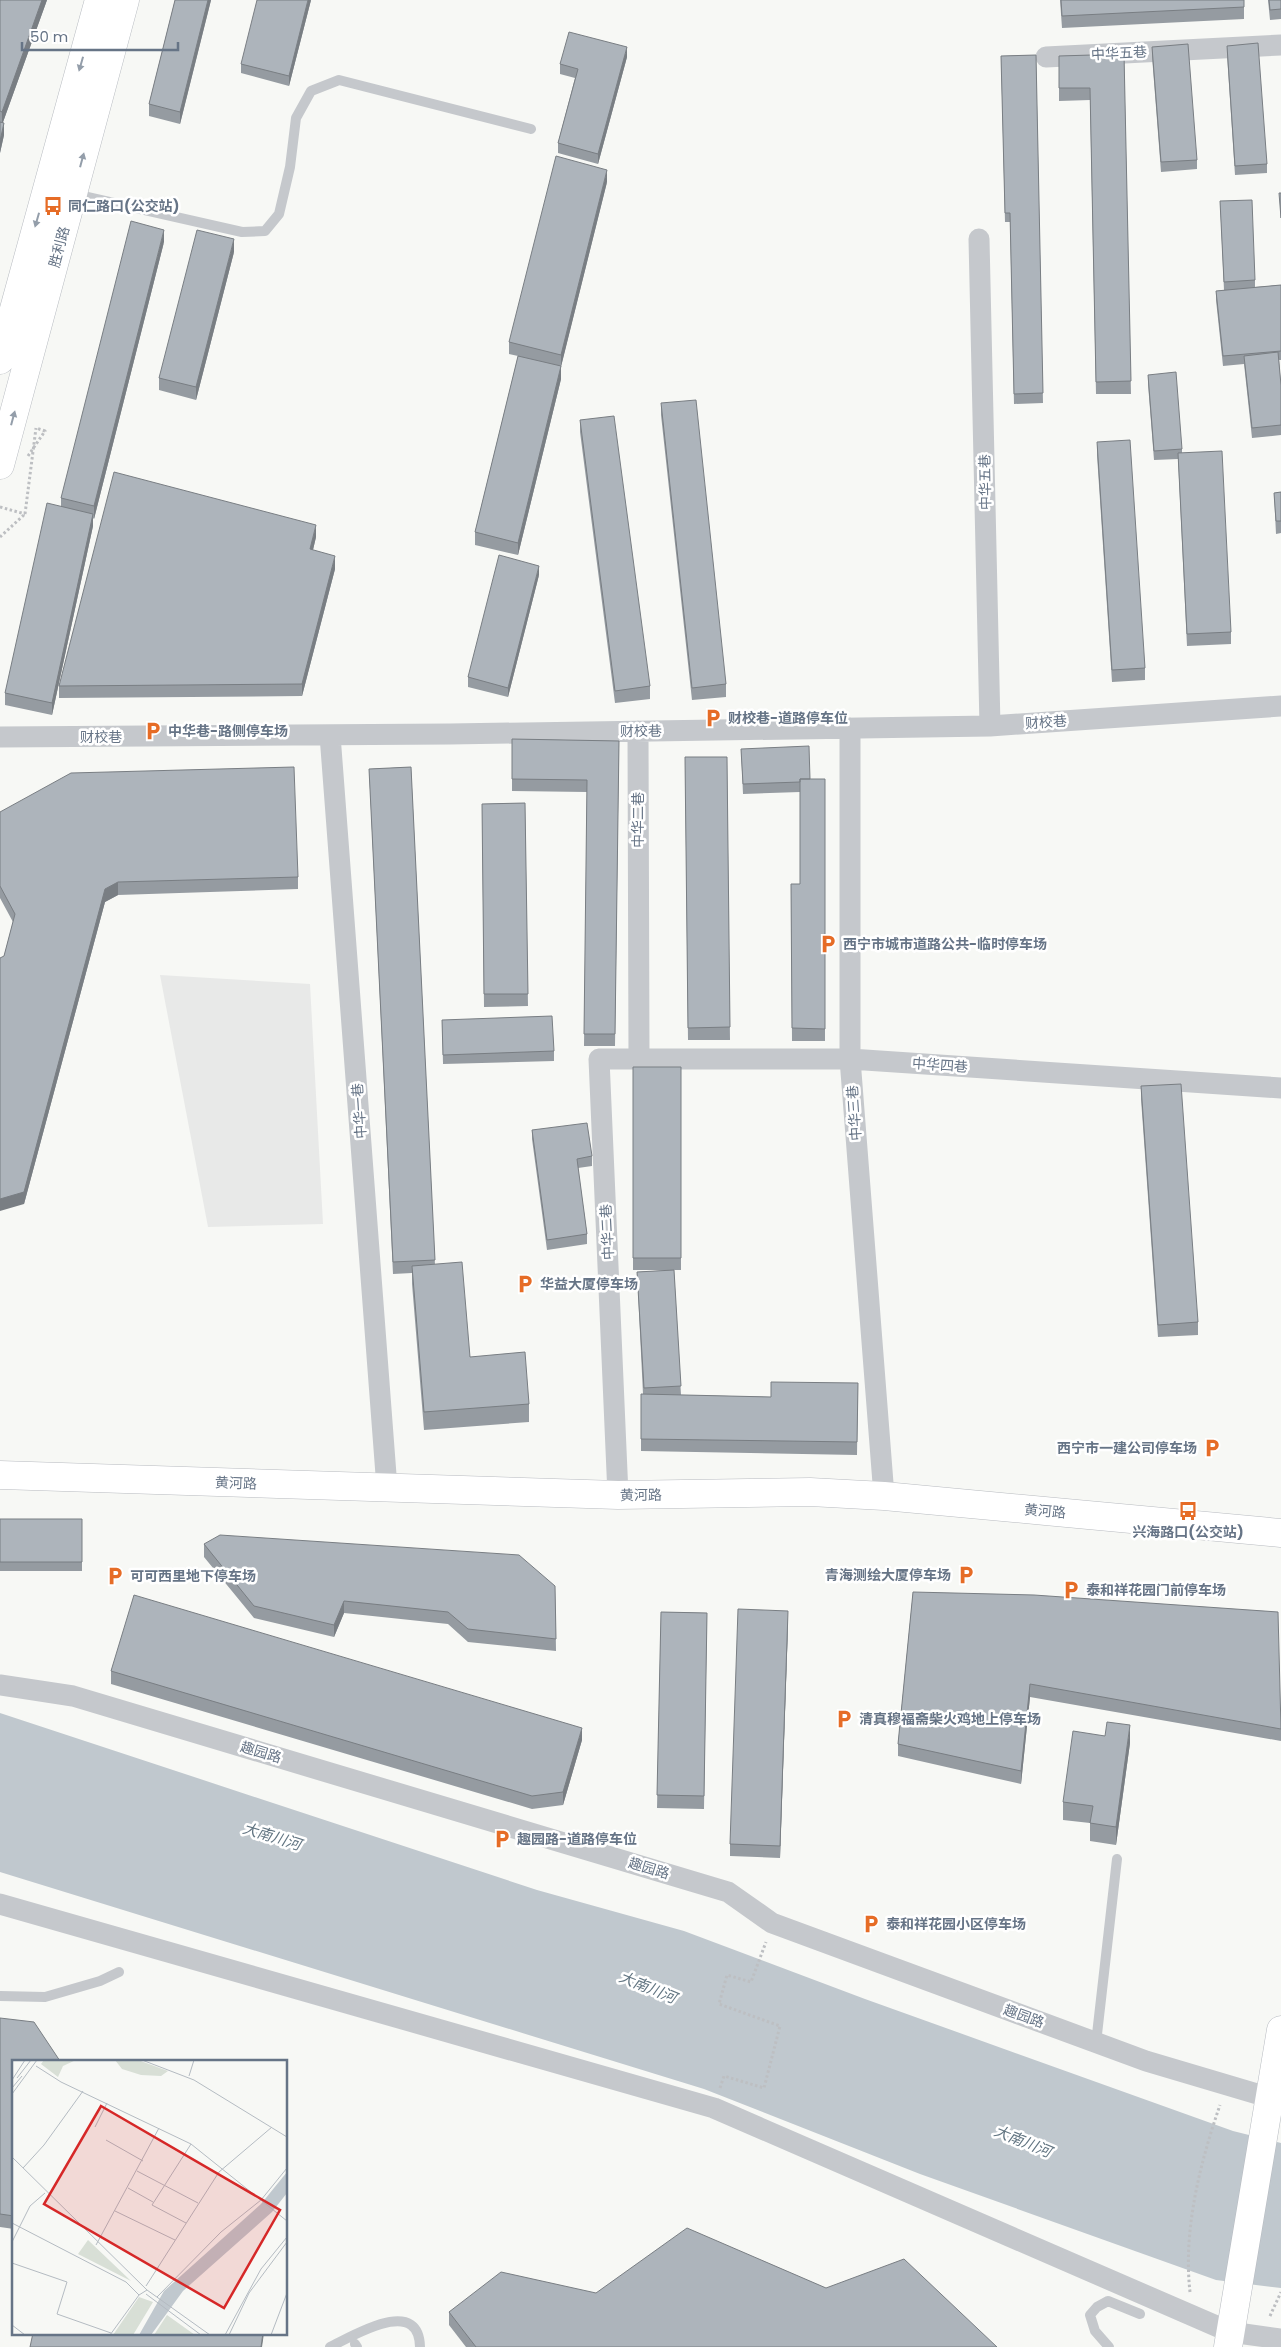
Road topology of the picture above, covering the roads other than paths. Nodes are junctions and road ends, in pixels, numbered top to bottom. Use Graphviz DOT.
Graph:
graph roads {
  1 [pos="99,0"];
  2 [pos="125,0"];
  3 [pos="1281,45"];
  4 [pos="1046,56"];
  5 [pos="531,129"];
  6 [pos="73,194"];
  7 [pos="979,239"];
  8 [pos="0,360"];
  9 [pos="0,465"];
  10 [pos="1281,706"];
  11 [pos="990,726"];
  12 [pos="850,728"];
  13 [pos="638,732"];
  14 [pos="330,735"];
  15 [pos="0,737"];
  16 [pos="599,1059"];
  17 [pos="639,1059"];
  18 [pos="850,1059"];
  19 [pos="1281,1088"];
  20 [pos="0,1475"];
  21 [pos="387,1488"];
  22 [pos="618,1495"];
  23 [pos="884,1496"];
  24 [pos="1281,1533"];
  25 [pos="0,1685"];
  26 [pos="1118,1859"];
  27 [pos="0,1904"];
  28 [pos="119,1972"];
  29 [pos="0,1996"];
  30 [pos="1281,2030"];
  31 [pos="1096,2043"];
  32 [pos="1273,2108"];
  33 [pos="1140,2314"];
  34 [pos="1229,2339"];
  35 [pos="1281,2339"];
  36 [pos="330,2347"];
  37 [pos="420,2347"];
  38 [pos="1109,2347"];
  1 -- 8 [label="main road, 胜利路, one-way"];
  6 -- 2 [label="main road, 胜利路, one-way"];
  3 -- 4 [label="street, 中华五巷"];
  5 -- 6 [label="lane"];
  9 -- 6 [label="main road, 胜利路, one-way"];
  7 -- 11 [label="street, 中华五巷"];
  10 -- 11 [label="street, 财校巷"];
  11 -- 12 [label="street, 财校巷"];
  12 -- 13 [label="street, 财校巷"];
  12 -- 18 [label="street, 中华三巷"];
  13 -- 14 [label="street, 财校巷"];
  13 -- 17 [label="street, 中华二巷"];
  14 -- 15 [label="street, 财校巷"];
  14 -- 21 [label="street, 中华一巷"];
  16 -- 17 [label="street, 中华四巷"];
  16 -- 22 [label="street, 中华二巷"];
  17 -- 18 [label="street, 中华四巷"];
  18 -- 19 [label="street, 中华四巷"];
  18 -- 23 [label="street, 中华三巷"];
  20 -- 21 [label="main road, 黄河路"];
  21 -- 22 [label="main road, 黄河路"];
  22 -- 23 [label="main road, 黄河路"];
  23 -- 24 [label="main road, 黄河路"];
  25 -- 31 [label="street, 趣园路"];
  26 -- 31 [label="lane"];
  27 -- 34 [label="street"];
  28 -- 29 [label="lane"];
  30 -- 32 [label="main road"];
  31 -- 32 [label="street, 趣园路"];
  32 -- 34 [label="main road"];
  33 -- 38 [label="lane"];
  34 -- 35 [label="street"];
  36 -- 37 [label="lane"];
}
